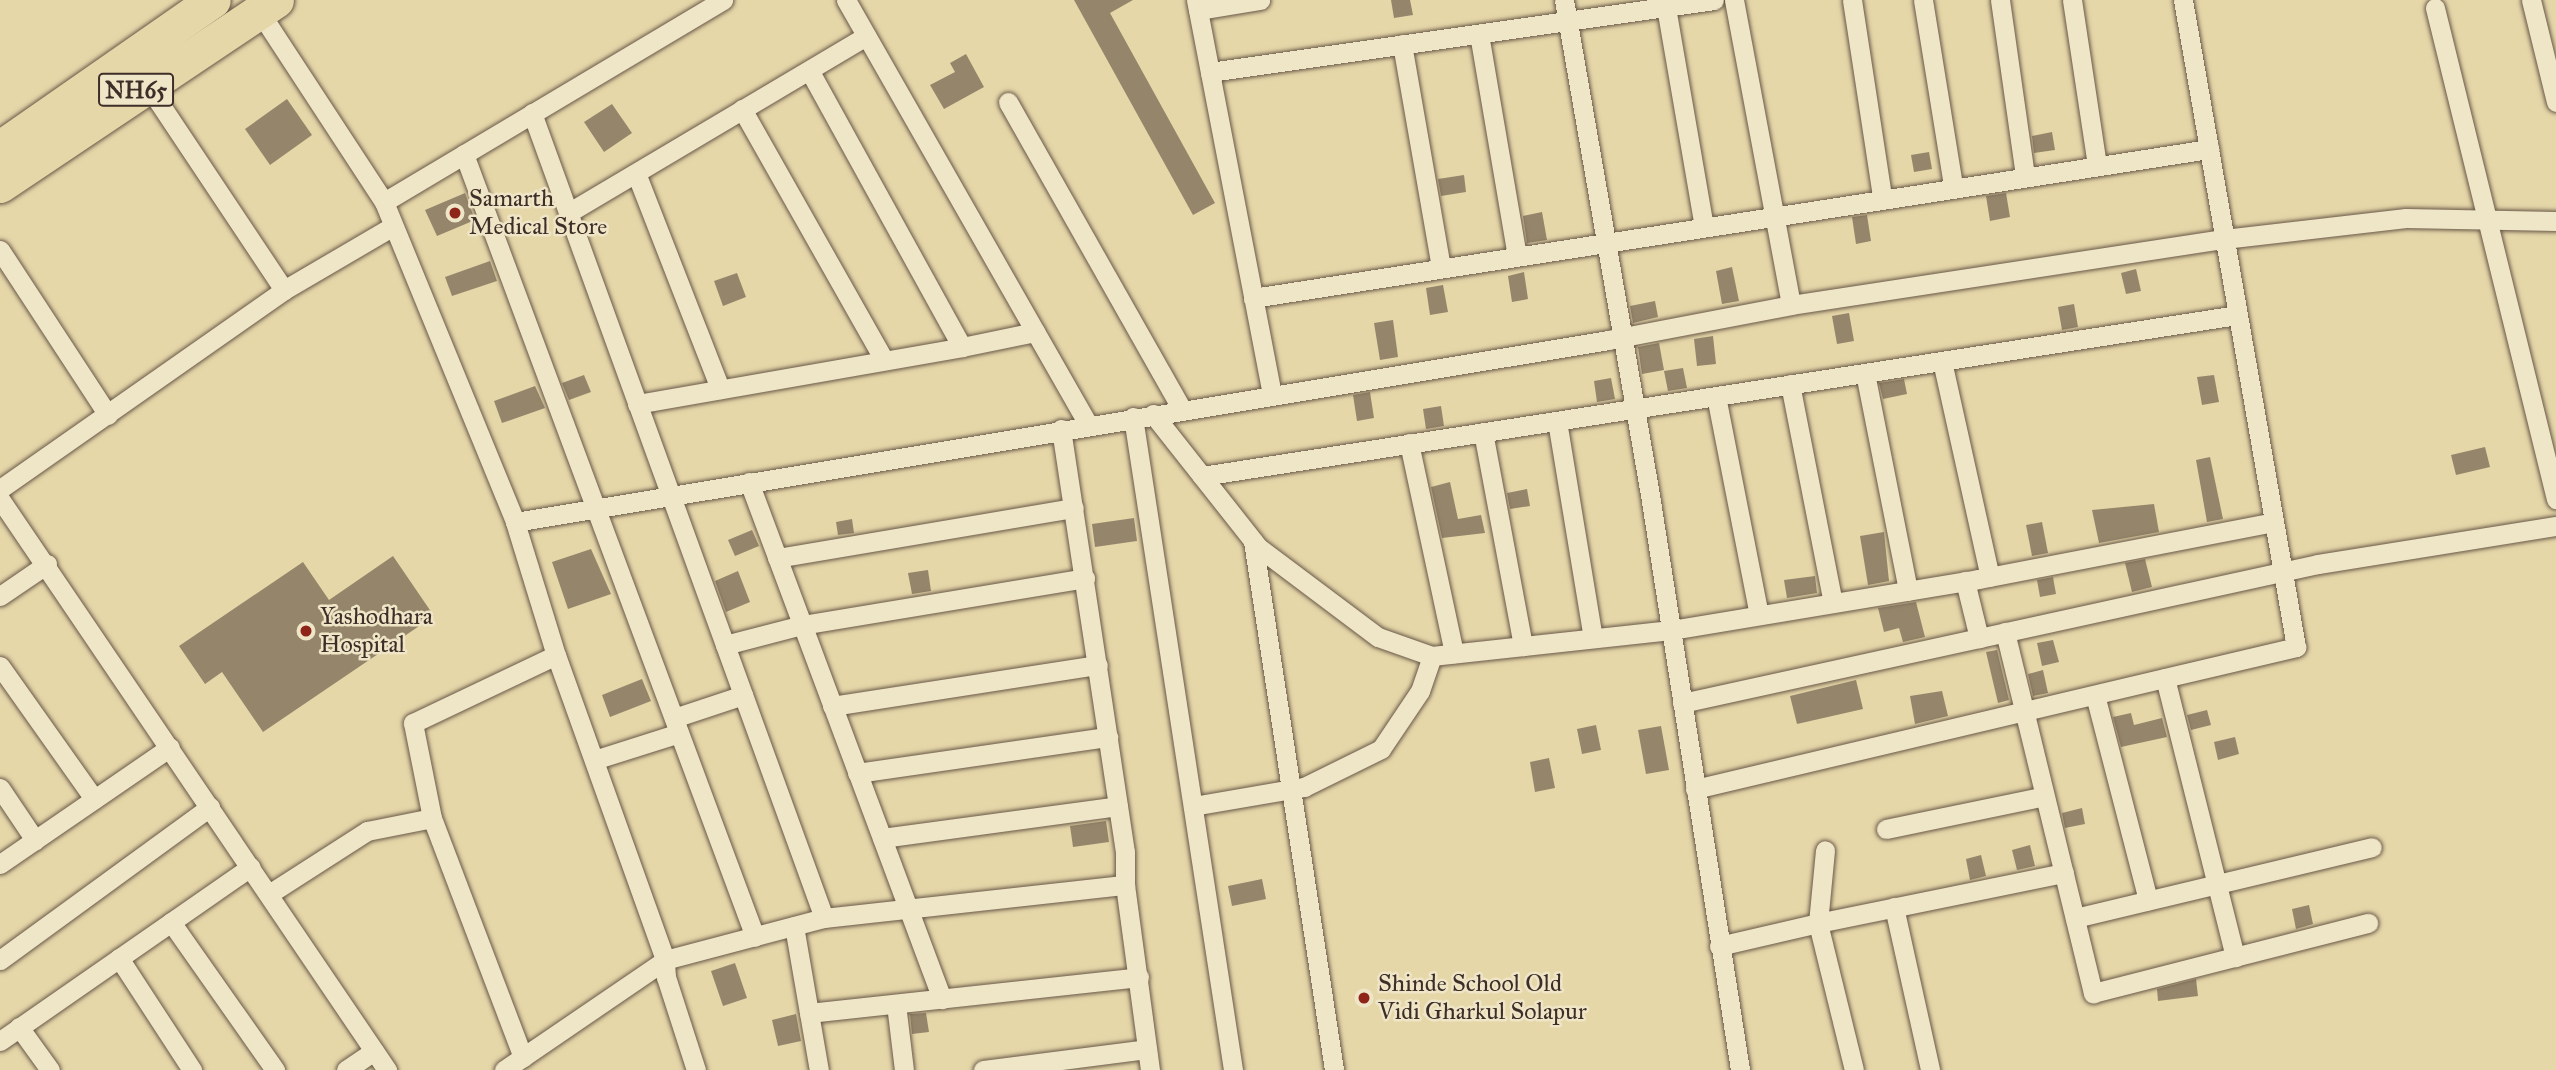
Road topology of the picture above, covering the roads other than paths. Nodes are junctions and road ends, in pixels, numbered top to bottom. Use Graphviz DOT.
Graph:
graph roads {
  1 [pos="213,0"];
  2 [pos="723,0"];
  3 [pos="846,0"];
  4 [pos="1260,0"];
  5 [pos="1564,0"];
  6 [pos="1714,0"];
  7 [pos="1734,0"];
  8 [pos="1852,0"];
  9 [pos="1923,0"];
  10 [pos="2000,0"];
  11 [pos="2072,0"];
  12 [pos="2183,0"];
  13 [pos="2531,0"];
  14 [pos="1197,5"];
  15 [pos="267,6"];
  16 [pos="1666,7"];
  17 [pos="2435,8"];
  18 [pos="1569,20"];
  19 [pos="1479,34"];
  20 [pos="866,36"];
  21 [pos="1402,44"];
  22 [pos="809,70"];
  23 [pos="1210,72"];
  24 [pos="146,83"];
  25 [pos="1008,102"];
  26 [pos="2556,102"];
  27 [pos="742,109"];
  28 [pos="532,113"];
  29 [pos="0,148"];
  30 [pos="2208,149"];
  31 [pos="464,154"];
  32 [pos="2097,165"];
  33 [pos="636,173"];
  34 [pos="2025,176"];
  35 [pos="0,185"];
  36 [pos="1953,186"];
  37 [pos="1882,197"];
  38 [pos="384,202"];
  39 [pos="568,213"];
  40 [pos="1774,214"];
  41 [pos="2487,219"];
  42 [pos="2556,221"];
  43 [pos="393,226"];
  44 [pos="1704,226"];
  45 [pos="2224,239"];
  46 [pos="1606,241"];
  47 [pos="0,250"];
  48 [pos="1517,256"];
  49 [pos="1441,268"];
  50 [pos="284,290"];
  51 [pos="1253,299"];
  52 [pos="1791,305"];
  53 [pos="2237,315"];
  54 [pos="1035,332"];
  55 [pos="1623,337"];
  56 [pos="961,346"];
  57 [pos="884,360"];
  58 [pos="1942,361"];
  59 [pos="1865,373"];
  60 [pos="1790,384"];
  61 [pos="720,389"];
  62 [pos="1272,395"];
  63 [pos="1716,396"];
  64 [pos="637,404"];
  65 [pos="1182,409"];
  66 [pos="1635,409"];
  67 [pos="1153,414"];
  68 [pos="108,415"];
  69 [pos="1133,417"];
  70 [pos="1557,421"];
  71 [pos="1088,424"];
  72 [pos="1061,429"];
  73 [pos="1483,432"];
  74 [pos="1409,443"];
  75 [pos="1202,476"];
  76 [pos="749,482"];
  77 [pos="0,489"];
  78 [pos="671,495"];
  79 [pos="0,499"];
  80 [pos="2556,499"];
  81 [pos="596,508"];
  82 [pos="1074,508"];
  83 [pos="515,522"];
  84 [pos="2273,522"];
  85 [pos="2556,526"];
  86 [pos="1254,541"];
  87 [pos="777,558"];
  88 [pos="47,564"];
  89 [pos="2283,572"];
  90 [pos="1990,577"];
  91 [pos="1084,578"];
  92 [pos="1965,582"];
  93 [pos="1908,591"];
  94 [pos="0,596"];
  95 [pos="1833,603"];
  96 [pos="1759,615"];
  97 [pos="802,625"];
  98 [pos="1671,630"];
  99 [pos="2005,632"];
  100 [pos="1593,638"];
  101 [pos="1979,638"];
  102 [pos="724,645"];
  103 [pos="1523,646"];
  104 [pos="1454,653"];
  105 [pos="556,655"];
  106 [pos="1432,656"];
  107 [pos="1098,665"];
  108 [pos="0,666"];
  109 [pos="2165,678"];
  110 [pos="743,695"];
  111 [pos="2095,695"];
  112 [pos="1682,703"];
  113 [pos="832,706"];
  114 [pos="2024,711"];
  115 [pos="676,725"];
  116 [pos="1108,737"];
  117 [pos="170,747"];
  118 [pos="594,760"];
  119 [pos="857,773"];
  120 [pos="0,788"];
  121 [pos="1291,789"];
  122 [pos="1695,789"];
  123 [pos="2045,796"];
  124 [pos="94,799"];
  125 [pos="1118,806"];
  126 [pos="1193,806"];
  127 [pos="210,807"];
  128 [pos="432,818"];
  129 [pos="1886,829"];
  130 [pos="882,838"];
  131 [pos="36,840"];
  132 [pos="2372,847"];
  133 [pos="1825,850"];
  134 [pos="0,864"];
  135 [pos="250,867"];
  136 [pos="2064,873"];
  137 [pos="2217,884"];
  138 [pos="1125,885"];
  139 [pos="269,894"];
  140 [pos="2148,900"];
  141 [pos="1894,907"];
  142 [pos="908,909"];
  143 [pos="824,918"];
  144 [pos="2075,918"];
  145 [pos="171,922"];
  146 [pos="1818,923"];
  147 [pos="2368,923"];
  148 [pos="794,926"];
  149 [pos="755,937"];
  150 [pos="1719,946"];
  151 [pos="2235,957"];
  152 [pos="119,958"];
  153 [pos="0,960"];
  154 [pos="665,960"];
  155 [pos="1139,977"];
  156 [pos="942,999"];
  157 [pos="896,1004"];
  158 [pos="809,1013"];
  159 [pos="19,1027"];
  160 [pos="0,1041"];
  161 [pos="1147,1049"];
  162 [pos="374,1051"];
  163 [pos="523,1057"];
  164 [pos="50,1070"];
  165 [pos="192,1070"];
  166 [pos="275,1070"];
  167 [pos="346,1070"];
  168 [pos="387,1070"];
  169 [pos="504,1070"];
  170 [pos="696,1070"];
  171 [pos="818,1070"];
  172 [pos="904,1070"];
  173 [pos="983,1070"];
  174 [pos="1150,1070"];
  175 [pos="1233,1070"];
  176 [pos="1334,1070"];
  177 [pos="1740,1070"];
  178 [pos="1854,1070"];
  179 [pos="1930,1070"];
  1 -- 29 [label="highway, NH65"];
  2 -- 28 [label="street"];
  3 -- 20 [label="street"];
  4 -- 14 [label="street"];
  5 -- 18 [label="street"];
  6 -- 16 [label="street"];
  7 -- 40 [label="street"];
  8 -- 37 [label="street"];
  9 -- 36 [label="street"];
  10 -- 34 [label="street"];
  11 -- 32 [label="street"];
  12 -- 30 [label="street"];
  13 -- 26 [label="street"];
  14 -- 23 [label="street"];
  15 -- 24 [label="highway, NH65"];
  15 -- 38 [label="street"];
  16 -- 18 [label="street"];
  16 -- 44 [label="street"];
  17 -- 41 [label="street"];
  18 -- 19 [label="street"];
  18 -- 46 [label="street"];
  19 -- 21 [label="street"];
  19 -- 48 [label="street"];
  20 -- 22 [label="street"];
  20 -- 54 [label="street"];
  21 -- 23 [label="street"];
  21 -- 49 [label="street"];
  22 -- 27 [label="street"];
  22 -- 56 [label="street"];
  23 -- 51 [label="street"];
  24 -- 35 [label="highway, NH65"];
  24 -- 50 [label="street"];
  25 -- 65 [label="street"];
  27 -- 33 [label="street"];
  27 -- 57 [label="street"];
  28 -- 31 [label="street"];
  28 -- 39 [label="street"];
  30 -- 32 [label="street"];
  30 -- 45 [label="street"];
  31 -- 38 [label="street"];
  31 -- 81 [label="street"];
  32 -- 34 [label="street"];
  33 -- 39 [label="street"];
  33 -- 61 [label="street"];
  34 -- 36 [label="street"];
  36 -- 37 [label="street"];
  37 -- 40 [label="street"];
  38 -- 43 [label="street"];
  39 -- 64 [label="street"];
  40 -- 44 [label="street"];
  40 -- 52 [label="street"];
  41 -- 42 [label="street"];
  41 -- 45 [label="street"];
  41 -- 80 [label="street"];
  43 -- 50 [label="street"];
  43 -- 83 [label="street"];
  44 -- 46 [label="street"];
  45 -- 52 [label="street"];
  45 -- 53 [label="street"];
  46 -- 48 [label="street"];
  46 -- 55 [label="street"];
  47 -- 68 [label="street"];
  48 -- 49 [label="street"];
  49 -- 51 [label="street"];
  50 -- 68 [label="street"];
  51 -- 62 [label="street"];
  52 -- 55 [label="street"];
  53 -- 58 [label="street"];
  53 -- 84 [label="street"];
  54 -- 56 [label="street"];
  54 -- 71 [label="street"];
  55 -- 62 [label="street"];
  55 -- 66 [label="street"];
  56 -- 57 [label="street"];
  57 -- 61 [label="street"];
  58 -- 59 [label="street"];
  58 -- 90 [label="street"];
  59 -- 60 [label="street"];
  59 -- 93 [label="street"];
  60 -- 63 [label="street"];
  60 -- 95 [label="street"];
  61 -- 64 [label="street"];
  62 -- 65 [label="street"];
  63 -- 66 [label="street"];
  63 -- 96 [label="street"];
  64 -- 78 [label="street"];
  65 -- 67 [label="street"];
  66 -- 70 [label="street"];
  66 -- 98 [label="street"];
  67 -- 69 [label="street"];
  67 -- 75 [label="street"];
  68 -- 77 [label="street"];
  69 -- 71 [label="street"];
  69 -- 126 [label="street"];
  70 -- 73 [label="street"];
  70 -- 100 [label="street"];
  71 -- 72 [label="street"];
  72 -- 76 [label="street"];
  72 -- 82 [label="street"];
  73 -- 74 [label="street"];
  73 -- 103 [label="street"];
  74 -- 75 [label="street"];
  74 -- 104 [label="street"];
  75 -- 86 [label="street"];
  76 -- 78 [label="street"];
  76 -- 87 [label="street"];
  78 -- 81 [label="street"];
  78 -- 102 [label="street"];
  79 -- 88 [label="street"];
  81 -- 83 [label="street"];
  81 -- 115 [label="street"];
  82 -- 87 [label="street"];
  82 -- 91 [label="street"];
  83 -- 105 [label="street"];
  84 -- 89 [label="street"];
  84 -- 90 [label="street"];
  85 -- 89 [label="street"];
  86 -- 106 [label="street"];
  86 -- 121 [label="street"];
  87 -- 97 [label="street"];
  88 -- 94 [label="street"];
  88 -- 117 [label="street"];
  89 -- 99 [label="street"];
  89 -- 109 [label="street"];
  90 -- 92 [label="street"];
  91 -- 97 [label="street"];
  91 -- 107 [label="street"];
  92 -- 93 [label="street"];
  92 -- 101 [label="street"];
  93 -- 95 [label="street"];
  95 -- 96 [label="street"];
  96 -- 98 [label="street"];
  97 -- 102 [label="street"];
  97 -- 113 [label="street"];
  98 -- 100 [label="street"];
  98 -- 112 [label="street"];
  99 -- 101 [label="street"];
  99 -- 114 [label="street"];
  100 -- 103 [label="street"];
  101 -- 112 [label="street"];
  102 -- 110 [label="street"];
  103 -- 104 [label="street"];
  104 -- 106 [label="street"];
  105 -- 118 [label="street"];
  105 -- 128 [label="street"];
  106 -- 121 [label="street"];
  107 -- 113 [label="street"];
  107 -- 116 [label="street"];
  108 -- 124 [label="street"];
  109 -- 111 [label="street"];
  109 -- 137 [label="street"];
  110 -- 115 [label="street"];
  110 -- 143 [label="street"];
  111 -- 114 [label="street"];
  111 -- 140 [label="street"];
  112 -- 122 [label="street"];
  113 -- 119 [label="street"];
  114 -- 122 [label="street"];
  114 -- 123 [label="street"];
  115 -- 118 [label="street"];
  115 -- 149 [label="street"];
  116 -- 119 [label="street"];
  116 -- 125 [label="street"];
  117 -- 124 [label="street"];
  117 -- 127 [label="street"];
  118 -- 154 [label="street"];
  119 -- 130 [label="street"];
  120 -- 131 [label="street"];
  121 -- 126 [label="street"];
  121 -- 176 [label="street"];
  122 -- 150 [label="street"];
  123 -- 129 [label="street"];
  123 -- 136 [label="street"];
  124 -- 131 [label="street"];
  125 -- 130 [label="street"];
  125 -- 138 [label="street"];
  126 -- 175 [label="street"];
  127 -- 135 [label="street"];
  127 -- 153 [label="street"];
  128 -- 139 [label="street"];
  128 -- 163 [label="street"];
  130 -- 142 [label="street"];
  131 -- 134 [label="street"];
  132 -- 137 [label="street"];
  133 -- 146 [label="street"];
  135 -- 139 [label="street"];
  135 -- 145 [label="street"];
  136 -- 141 [label="street"];
  136 -- 144 [label="street"];
  137 -- 140 [label="street"];
  137 -- 151 [label="street"];
  138 -- 142 [label="street"];
  138 -- 155 [label="street"];
  139 -- 162 [label="street"];
  140 -- 144 [label="street"];
  141 -- 146 [label="street"];
  141 -- 179 [label="street"];
  142 -- 143 [label="street"];
  142 -- 156 [label="street"];
  143 -- 148 [label="street"];
  144 -- 151 [label="street"];
  145 -- 152 [label="street"];
  145 -- 166 [label="street"];
  146 -- 150 [label="street"];
  146 -- 178 [label="street"];
  147 -- 151 [label="street"];
  148 -- 149 [label="street"];
  148 -- 158 [label="street"];
  149 -- 154 [label="street"];
  150 -- 177 [label="street"];
  152 -- 159 [label="street"];
  152 -- 165 [label="street"];
  154 -- 163 [label="street"];
  154 -- 170 [label="street"];
  155 -- 156 [label="street"];
  155 -- 161 [label="street"];
  156 -- 157 [label="street"];
  157 -- 158 [label="street"];
  157 -- 172 [label="street"];
  158 -- 171 [label="street"];
  159 -- 160 [label="street"];
  159 -- 164 [label="street"];
  161 -- 173 [label="street"];
  161 -- 174 [label="street"];
  162 -- 167 [label="street"];
  162 -- 168 [label="street"];
  163 -- 169 [label="street"];
}
